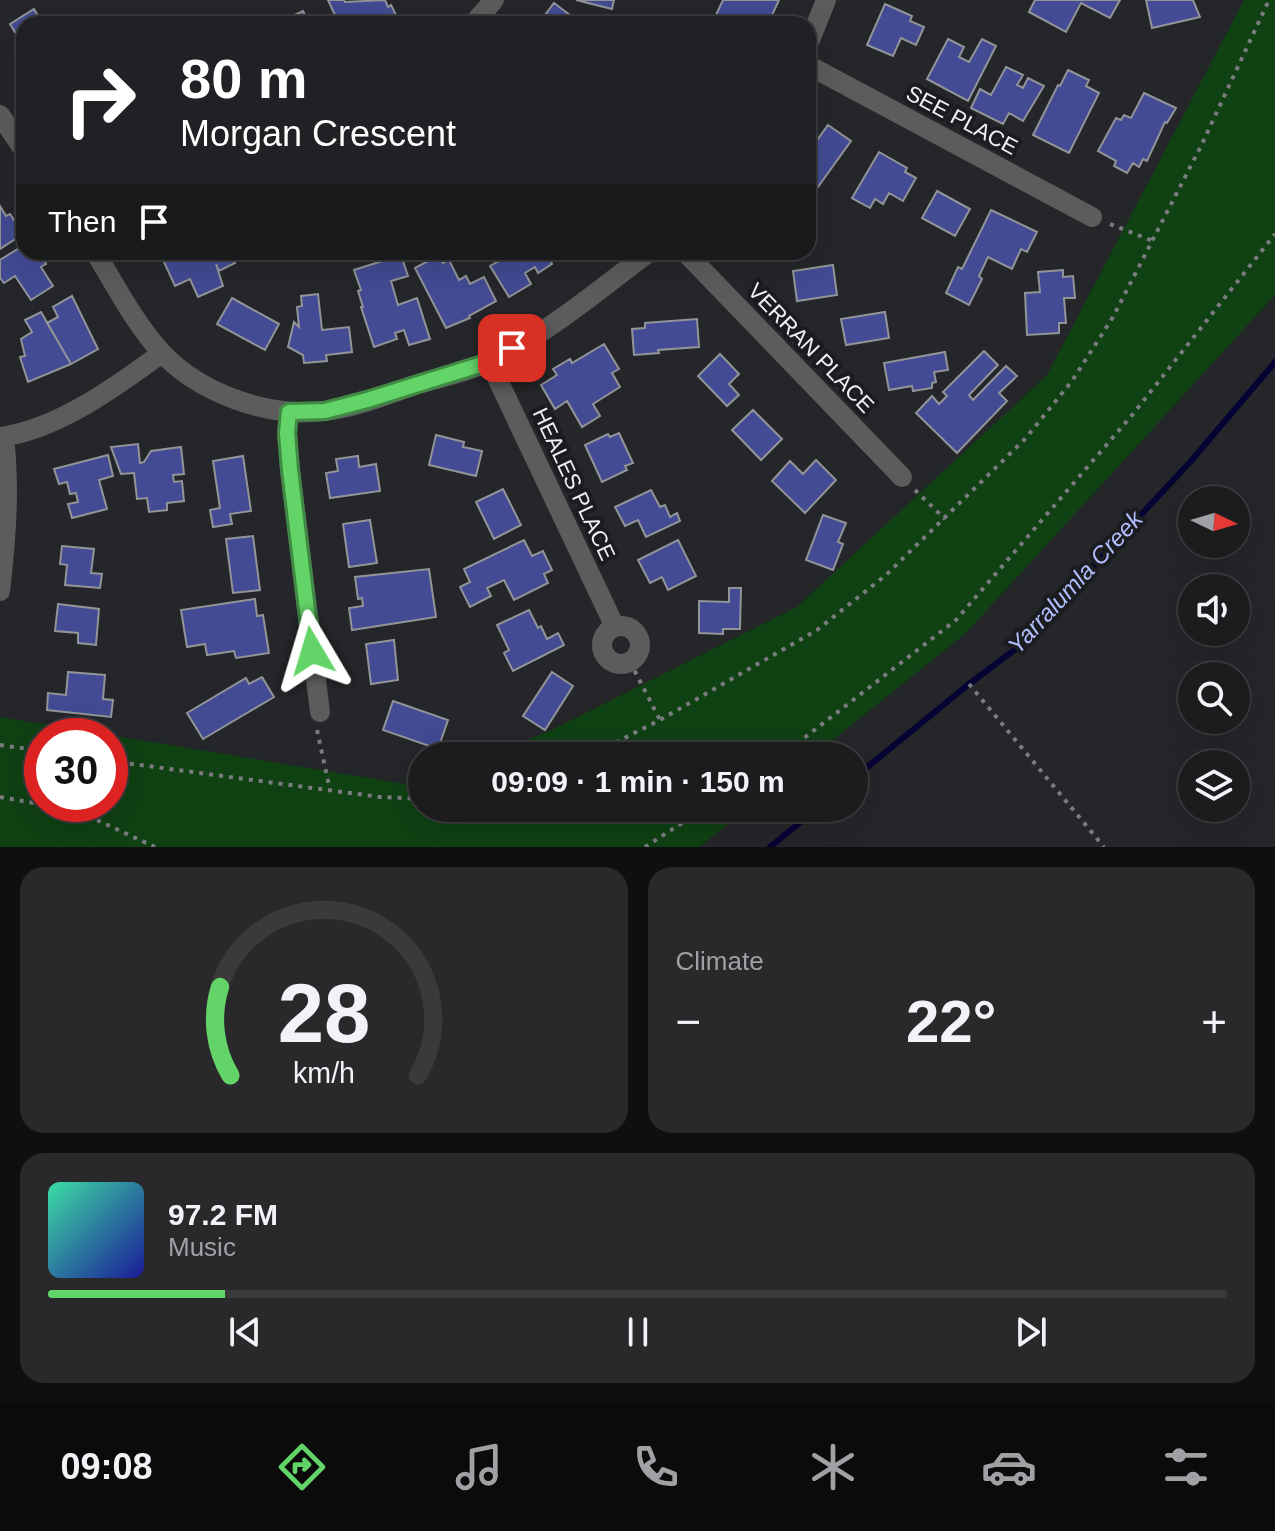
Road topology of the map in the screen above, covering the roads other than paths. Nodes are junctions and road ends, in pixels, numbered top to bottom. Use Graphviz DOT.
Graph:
graph roads {
  1 [pos="494,0"];
  2 [pos="826,0"];
  3 [pos="480,16"];
  4 [pos="816,25"];
  5 [pos="816,69"];
  6 [pos="1,120"];
  7 [pos="16,140"];
  8 [pos="1092,217"];
  9 [pos="100,260"];
  10 [pos="638,260"];
  11 [pos="693,260"];
  12 [pos="162,353"];
  13 [pos="492,361"];
  14 [pos="289,412"];
  15 [pos="2,437"];
  16 [pos="902,477"];
  17 [pos="0,591"];
  18 [pos="630,662"];
  19 [pos="320,712"];
  1 -- 3 [label="street"];
  2 -- 4 [label="street"];
  5 -- 8 [label="street, SEE PLACE"];
  6 -- 7 [label="street"];
  9 -- 12 [label="street"];
  10 -- 13 [label="street"];
  11 -- 16 [label="street, VERRAN PLACE"];
  12 -- 14 [label="street"];
  12 -- 15 [label="street"];
  13 -- 14 [label="street"];
  13 -- 18 [label="street, HEALES PLACE"];
  14 -- 19 [label="street"];
  15 -- 17 [label="street"];
}
